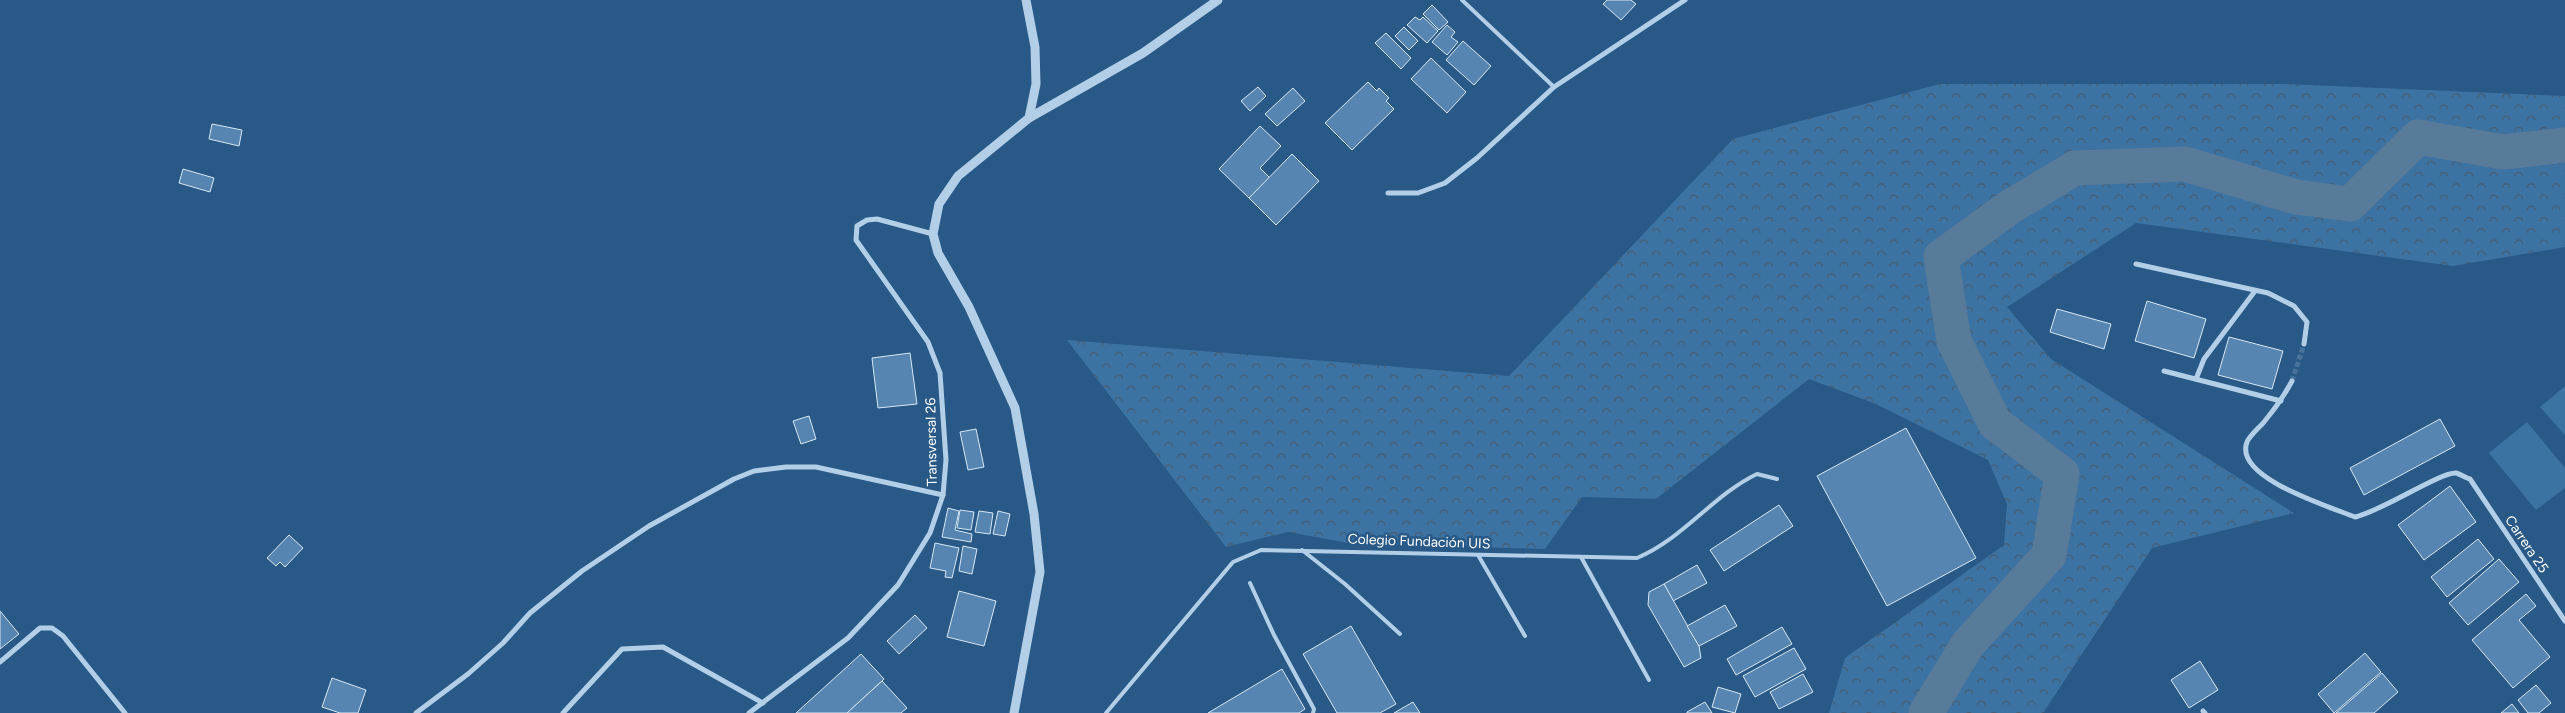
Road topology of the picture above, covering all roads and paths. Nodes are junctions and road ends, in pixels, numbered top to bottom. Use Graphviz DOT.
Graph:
graph roads {
  1 [pos="1026,0"];
  2 [pos="1218,0"];
  3 [pos="1462,0"];
  4 [pos="1685,0"];
  5 [pos="1554,87"];
  6 [pos="1029,118"];
  7 [pos="1388,193"];
  8 [pos="933,234"];
  9 [pos="2136,264"];
  10 [pos="2255,291"];
  11 [pos="2304,344"];
  12 [pos="2164,371"];
  13 [pos="2196,379"];
  14 [pos="2292,381"];
  15 [pos="2281,401"];
  16 [pos="1777,479"];
  17 [pos="943,495"];
  18 [pos="1302,550"];
  19 [pos="1478,555"];
  20 [pos="1581,557"];
  21 [pos="1250,583"];
  22 [pos="2565,620"];
  23 [pos="1400,634"];
  24 [pos="1525,636"];
  25 [pos="0,662"];
  26 [pos="1649,680"];
  27 [pos="763,703"];
  28 [pos="125,713"];
  29 [pos="416,713"];
  30 [pos="563,713"];
  31 [pos="749,713"];
  32 [pos="1014,713"];
  33 [pos="1106,713"];
  34 [pos="1313,713"];
  1 -- 6 [label="street"];
  2 -- 6 [label="street"];
  3 -- 5 [label="lane"];
  4 -- 5 [label="street"];
  5 -- 7 [label="street"];
  6 -- 8 [label="street"];
  8 -- 17 [label="street, Transversal 26"];
  8 -- 32 [label="street"];
  9 -- 10 [label="street"];
  10 -- 11 [label="street"];
  10 -- 13 [label="street"];
  12 -- 13 [label="street"];
  13 -- 15 [label="street"];
  14 -- 15 [label="street"];
  15 -- 22 [label="street, Carrera 25"];
  16 -- 20 [label="lane, Colegio Fundación UIS"];
  17 -- 27 [label="street, Transversal 26"];
  17 -- 29 [label="street"];
  18 -- 19 [label="lane, Colegio Fundación UIS"];
  18 -- 23 [label="lane"];
  18 -- 33 [label="lane, Colegio Fundación UIS"];
  19 -- 20 [label="lane, Colegio Fundación UIS"];
  19 -- 24 [label="lane"];
  20 -- 26 [label="lane"];
  21 -- 34 [label="lane"];
  25 -- 28 [label="street"];
  27 -- 30 [label="street"];
  27 -- 31 [label="street, Transversal 26"];
}
